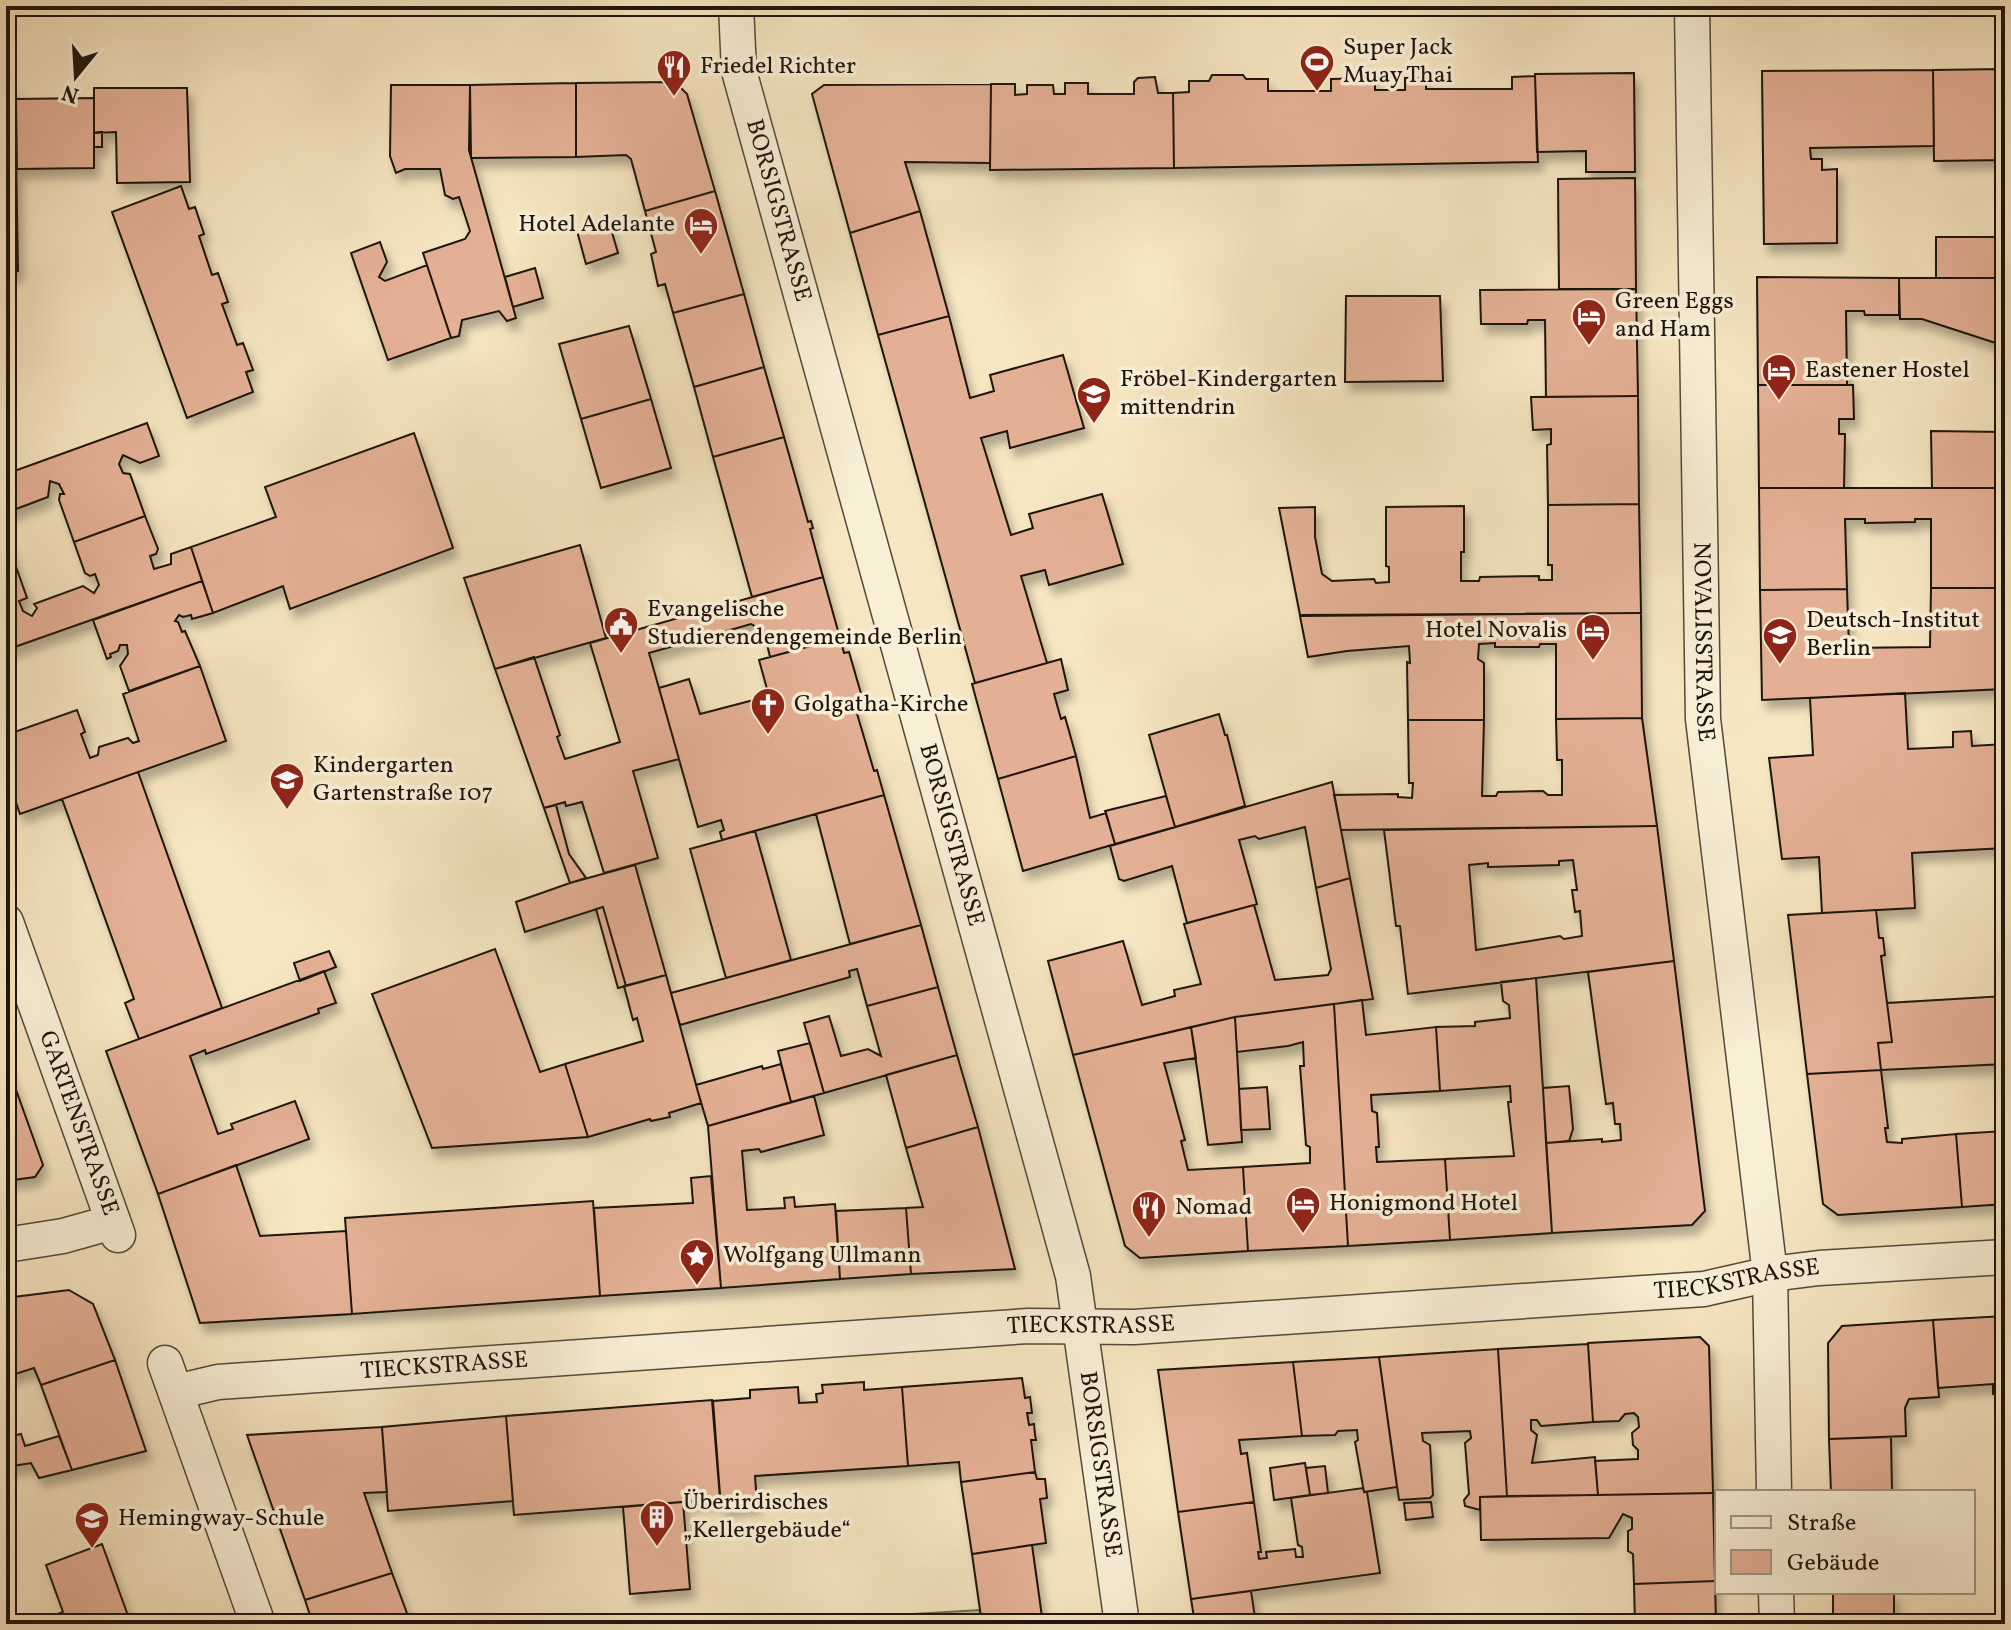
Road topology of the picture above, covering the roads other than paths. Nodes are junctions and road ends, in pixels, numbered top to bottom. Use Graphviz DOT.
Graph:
graph roads {
  1 [pos="736,6"];
  2 [pos="1692,6"];
  3 [pos="6,922"];
  4 [pos="6,1245"];
  5 [pos="2005,1257"];
  6 [pos="1770,1274"];
  7 [pos="1080,1327"];
  8 [pos="1774,1490"];
  9 [pos="1776,1594"];
  10 [pos="258,1624"];
  11 [pos="1122,1624"];
  12 [pos="1777,1624"];
  1 -- 7 [label="street, BORSIGSTRASSE"];
  2 -- 6 [label="street, NOVALISSTRASSE"];
  3 -- 4 [label="street, GARTENSTRASSE"];
  5 -- 6 [label="street, TIECKSTRASSE"];
  6 -- 7 [label="street, TIECKSTRASSE"];
  6 -- 8 [label="street, NOVALISSTRASSE"];
  7 -- 10 [label="street, TIECKSTRASSE"];
  7 -- 11 [label="street, BORSIGSTRASSE"];
  9 -- 12 [label="street"];
}
